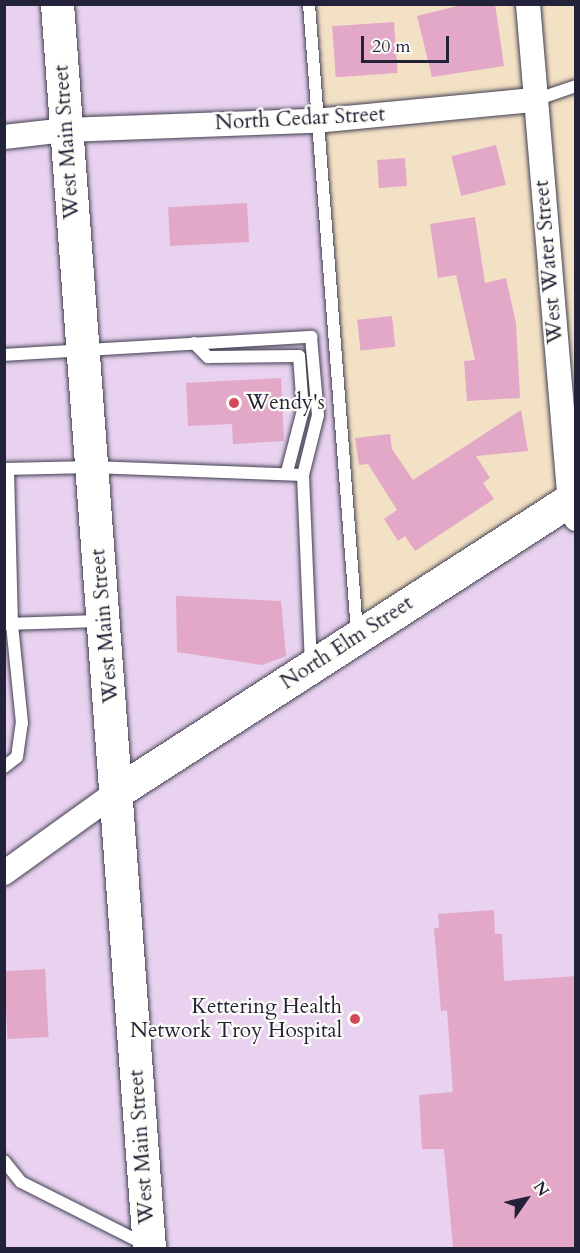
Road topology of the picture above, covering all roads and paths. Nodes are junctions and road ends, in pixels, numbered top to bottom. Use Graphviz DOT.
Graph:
graph roads {
  1 [pos="57,4"];
  2 [pos="309,4"];
  3 [pos="528,4"];
  4 [pos="576,86"];
  5 [pos="535,100"];
  6 [pos="315,121"];
  7 [pos="65,130"];
  8 [pos="4,137"];
  9 [pos="194,343"];
  10 [pos="82,349"];
  11 [pos="4,355"];
  12 [pos="92,467"];
  13 [pos="6,469"];
  14 [pos="287,472"];
  15 [pos="303,475"];
  16 [pos="574,505"];
  17 [pos="104,620"];
  18 [pos="8,624"];
  19 [pos="357,637"];
  20 [pos="311,666"];
  21 [pos="4,768"];
  22 [pos="118,791"];
  23 [pos="4,873"];
  24 [pos="4,1161"];
  25 [pos="149,1248"];
  1 -- 7 [label="main road, West Main Street"];
  2 -- 6 [label="lane"];
  3 -- 5 [label="street, West Water Street"];
  4 -- 5 [label="lane"];
  5 -- 6 [label="street, North Cedar Street"];
  5 -- 16 [label="street, West Water Street"];
  6 -- 7 [label="street, North Cedar Street"];
  6 -- 19 [label="lane"];
  7 -- 8 [label="street, North Cedar Street"];
  7 -- 10 [label="main road, West Main Street"];
  9 -- 10 [label="lane"];
  9 -- 14 [label="lane"];
  9 -- 15 [label="lane"];
  10 -- 11 [label="lane"];
  10 -- 12 [label="main road, West Main Street"];
  12 -- 13 [label="lane"];
  12 -- 14 [label="lane"];
  12 -- 17 [label="main road, West Main Street"];
  13 -- 18 [label="lane"];
  14 -- 15 [label="lane"];
  15 -- 20 [label="lane"];
  16 -- 19 [label="main road, North Elm Street"];
  17 -- 18 [label="lane"];
  17 -- 22 [label="main road, West Main Street"];
  18 -- 21 [label="lane"];
  19 -- 20 [label="main road, North Elm Street"];
  20 -- 22 [label="main road, North Elm Street"];
  22 -- 23 [label="street"];
  22 -- 25 [label="main road, West Main Street"];
  24 -- 25 [label="lane"];
}
